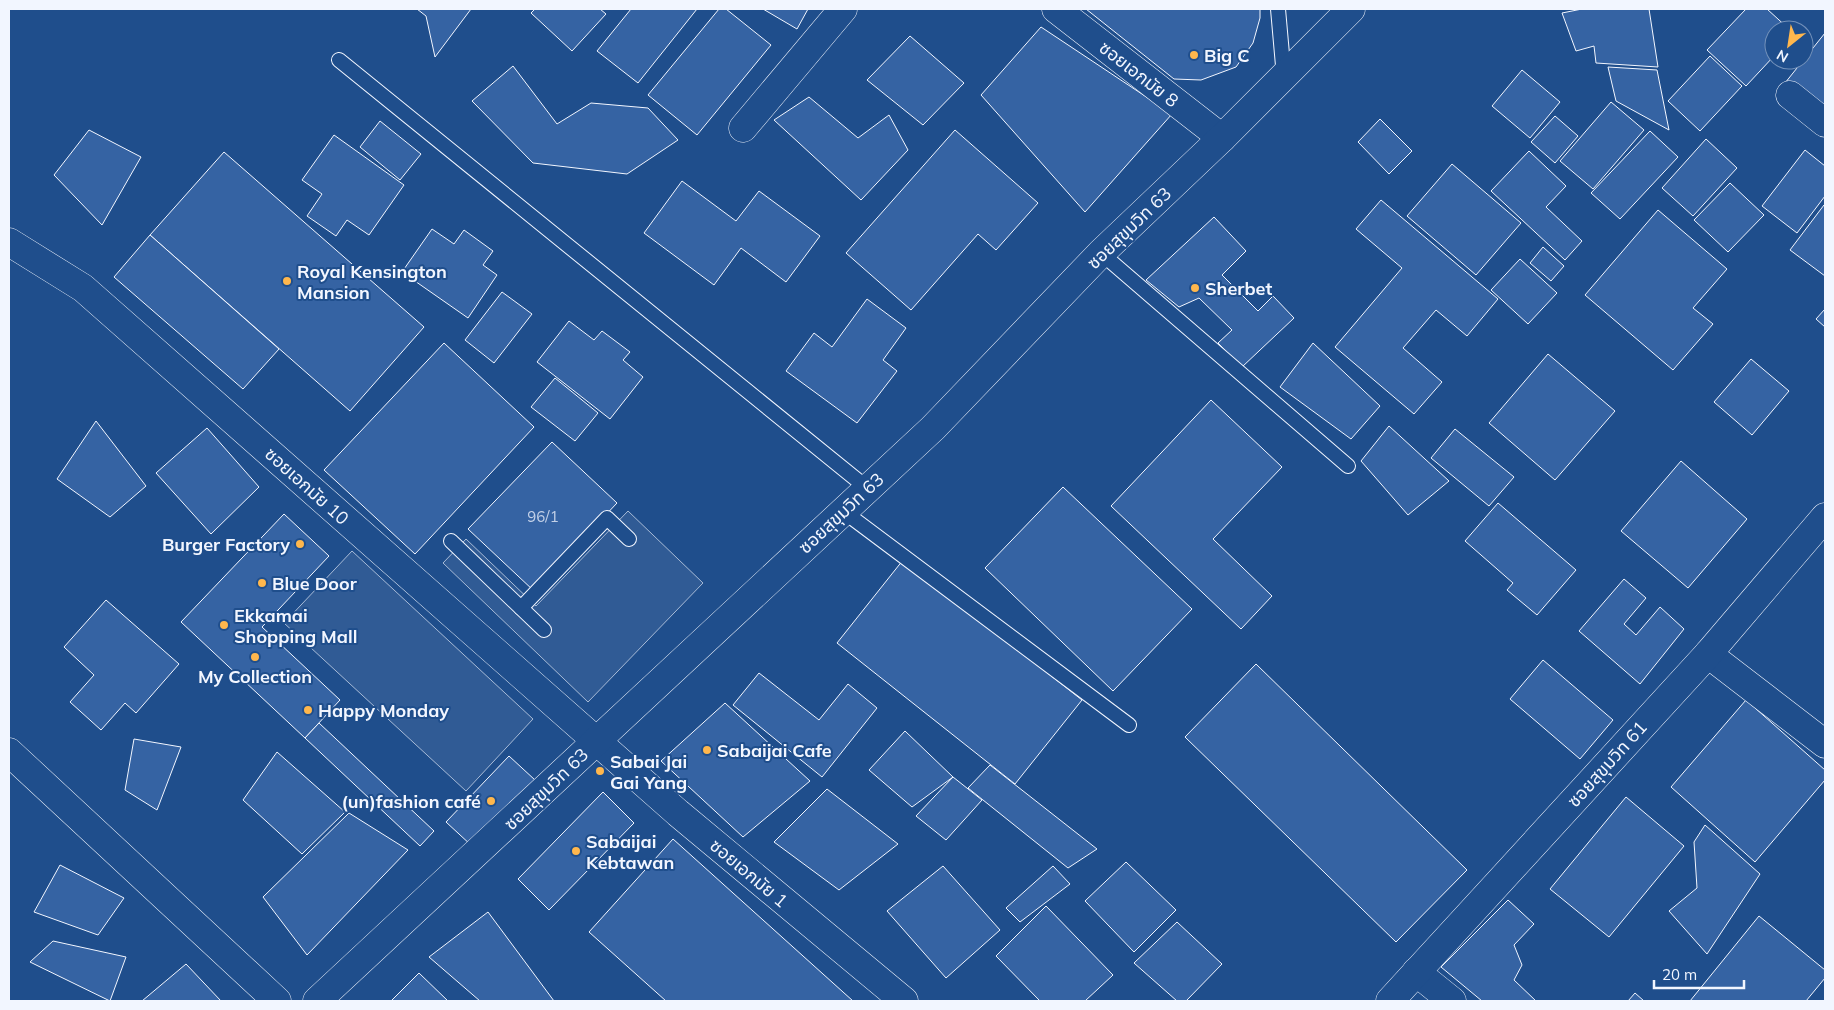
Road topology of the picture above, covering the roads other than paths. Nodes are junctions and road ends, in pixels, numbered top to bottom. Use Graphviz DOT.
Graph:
graph roads {
  1 [pos="843,9"];
  2 [pos="1056,9"];
  3 [pos="1278,9"];
  4 [pos="1351,9"];
  5 [pos="339,60"];
  6 [pos="1285,77"];
  7 [pos="1790,95"];
  8 [pos="1825,123"];
  9 [pos="742,128"];
  10 [pos="1222,138"];
  11 [pos="9,242"];
  12 [pos="1101,253"];
  13 [pos="1348,466"];
  14 [pos="868,488"];
  15 [pos="843,511"];
  16 [pos="1825,517"];
  17 [pos="629,539"];
  18 [pos="451,541"];
  19 [pos="521,608"];
  20 [pos="544,630"];
  21 [pos="1708,654"];
  22 [pos="1129,725"];
  23 [pos="596,742"];
  24 [pos="1825,744"];
  25 [pos="9,752"];
  26 [pos="1416,972"];
  27 [pos="277,1001"];
  28 [pos="317,1001"];
  29 [pos="904,1001"];
  30 [pos="1390,1001"];
  31 [pos="1452,1001"];
  1 -- 9 [label="street"];
  2 -- 10 [label="street, ซอยเอกมัย 8"];
  3 -- 6 [label="lane"];
  4 -- 6 [label="street, ซอยสุขุมวิท 63"];
  5 -- 14 [label="lane"];
  6 -- 10 [label="street, ซอยสุขุมวิท 63"];
  7 -- 8 [label="street"];
  10 -- 12 [label="street, ซอยสุขุมวิท 63"];
  11 -- 23 [label="street, ซอยเอกมัย 10"];
  12 -- 13 [label="lane"];
  12 -- 14 [label="street, ซอยสุขุมวิท 63"];
  14 -- 15 [label="street, ซอยสุขุมวิท 63"];
  15 -- 22 [label="lane"];
  15 -- 23 [label="street, ซอยสุขุมวิท 63"];
  16 -- 21 [label="street, ซอยสุขุมวิท 61"];
  17 -- 19 [label="lane"];
  18 -- 19 [label="lane"];
  19 -- 20 [label="lane"];
  21 -- 24 [label="street"];
  21 -- 26 [label="street, ซอยสุขุมวิท 61"];
  23 -- 28 [label="street, ซอยสุขุมวิท 63"];
  23 -- 29 [label="street, ซอยเอกมัย 1"];
  25 -- 27 [label="street"];
  26 -- 30 [label="street, ซอยสุขุมวิท 61"];
  26 -- 31 [label="street"];
}
